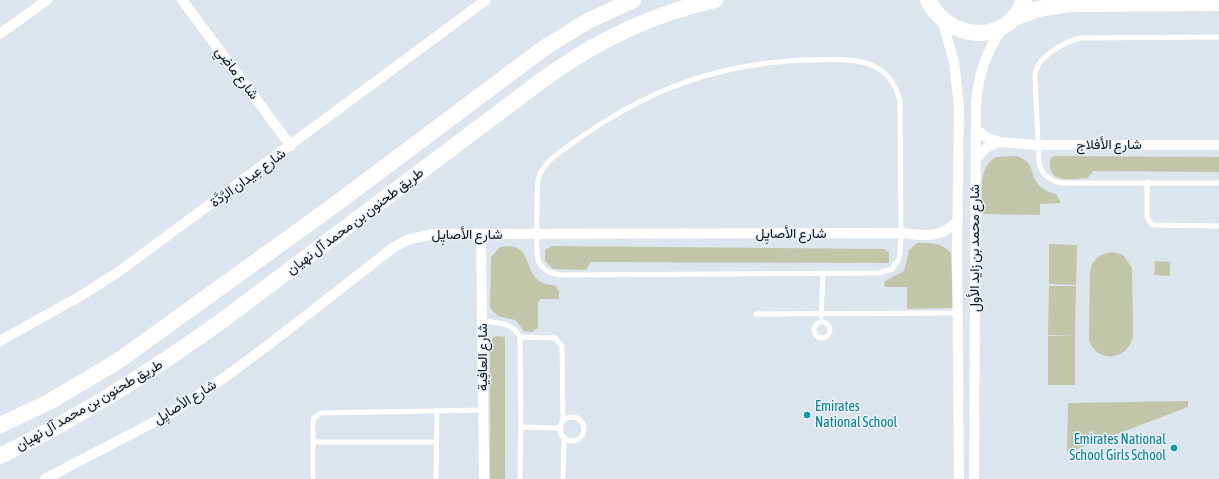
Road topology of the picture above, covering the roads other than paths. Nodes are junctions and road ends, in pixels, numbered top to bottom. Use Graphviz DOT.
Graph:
graph roads {
  1 [pos="47,0"];
  2 [pos="182,0"];
  3 [pos="486,0"];
  4 [pos="633,0"];
  5 [pos="715,0"];
  6 [pos="928,0"];
  7 [pos="1024,0"];
  8 [pos="1219,3"];
  9 [pos="942,20"];
  10 [pos="1009,22"];
  11 [pos="0,34"];
  12 [pos="1219,38"];
  13 [pos="976,129"];
  14 [pos="999,142"];
  15 [pos="1038,145"];
  16 [pos="1219,145"];
  17 [pos="292,146"];
  18 [pos="976,159"];
  19 [pos="1147,182"];
  20 [pos="1219,183"];
  21 [pos="958,220"];
  22 [pos="1219,226"];
  23 [pos="901,233"];
  24 [pos="481,235"];
  25 [pos="538,235"];
  26 [pos="939,235"];
  27 [pos="957,249"];
  28 [pos="823,272"];
  29 [pos="958,313"];
  30 [pos="756,314"];
  31 [pos="822,314"];
  32 [pos="483,321"];
  33 [pos="821,322"];
  34 [pos="520,337"];
  35 [pos="0,341"];
  36 [pos="48,402"];
  37 [pos="483,410"];
  38 [pos="436,412"];
  39 [pos="0,418"];
  40 [pos="563,422"];
  41 [pos="0,425"];
  42 [pos="522,427"];
  43 [pos="561,428"];
  44 [pos="564,437"];
  45 [pos="313,442"];
  46 [pos="436,442"];
  47 [pos="0,456"];
  48 [pos="45,479"];
  49 [pos="313,479"];
  50 [pos="436,479"];
  51 [pos="484,479"];
  52 [pos="520,479"];
  53 [pos="563,479"];
  54 [pos="959,479"];
  55 [pos="974,479"];
  1 -- 11 [label="street"];
  2 -- 17 [label="street, شارع ماضِي"];
  3 -- 17 [label="street, شارع عِيدان الرَّدَّة"];
  4 -- 36 [label="main road, طريق طحنون بن محمد آل نهيان"];
  5 -- 47 [label="main road, طريق طحنون بن محمد آل نهيان"];
  6 -- 9 [label="main road"];
  7 -- 10 [label="main road"];
  8 -- 10 [label="main road"];
  9 -- 10 [label="main road"];
  9 -- 21 [label="street, شارع محمد بن زايد الأول"];
  10 -- 13 [label="street, شارع محمد بن زايد الأول"];
  12 -- 15 [label="lane"];
  13 -- 14 [label="street, شارع الأفلاج"];
  13 -- 18 [label="street, شارع محمد بن زايد الأول"];
  14 -- 15 [label="street, شارع الأفلاج"];
  14 -- 18 [label="street"];
  15 -- 16 [label="street, شارع الأفلاج"];
  15 -- 19 [label="lane"];
  17 -- 35 [label="street, شارع عِيدان الرَّدَّة"];
  18 -- 55 [label="street, شارع محمد بن زايد الأول"];
  19 -- 20 [label="lane"];
  19 -- 22 [label="lane"];
  21 -- 26 [label="street"];
  21 -- 27 [label="street, شارع محمد بن زايد الأول"];
  23 -- 25 [label="street, شارع الأصايِل"];
  23 -- 25 [label="lane"];
  23 -- 26 [label="street, شارع الأصايِل"];
  23 -- 28 [label="lane"];
  24 -- 25 [label="street, شارع الأصايِل"];
  24 -- 32 [label="street, شارع العافِية"];
  24 -- 48 [label="street, شارع الأصايِل"];
  25 -- 28 [label="lane"];
  26 -- 27 [label="street"];
  27 -- 29 [label="street, شارع محمد بن زايد الأول"];
  28 -- 31 [label="lane"];
  29 -- 31 [label="lane"];
  29 -- 54 [label="street, شارع محمد بن زايد الأول"];
  30 -- 31 [label="lane"];
  31 -- 33 [label="lane"];
  32 -- 34 [label="lane"];
  32 -- 37 [label="street, شارع العافِية"];
  34 -- 40 [label="lane"];
  34 -- 42 [label="lane"];
  36 -- 39 [label="street"];
  36 -- 41 [label="main road, طريق طحنون بن محمد آل نهيان"];
  37 -- 38 [label="lane"];
  37 -- 51 [label="street, شارع العافِية"];
  38 -- 45 [label="lane"];
  38 -- 46 [label="lane"];
  40 -- 43 [label="lane"];
  40 -- 44 [label="lane"];
  42 -- 43 [label="lane"];
  42 -- 52 [label="lane"];
  43 -- 44 [label="lane"];
  44 -- 53 [label="lane"];
  45 -- 46 [label="lane"];
  45 -- 49 [label="lane"];
  46 -- 50 [label="lane"];
}
